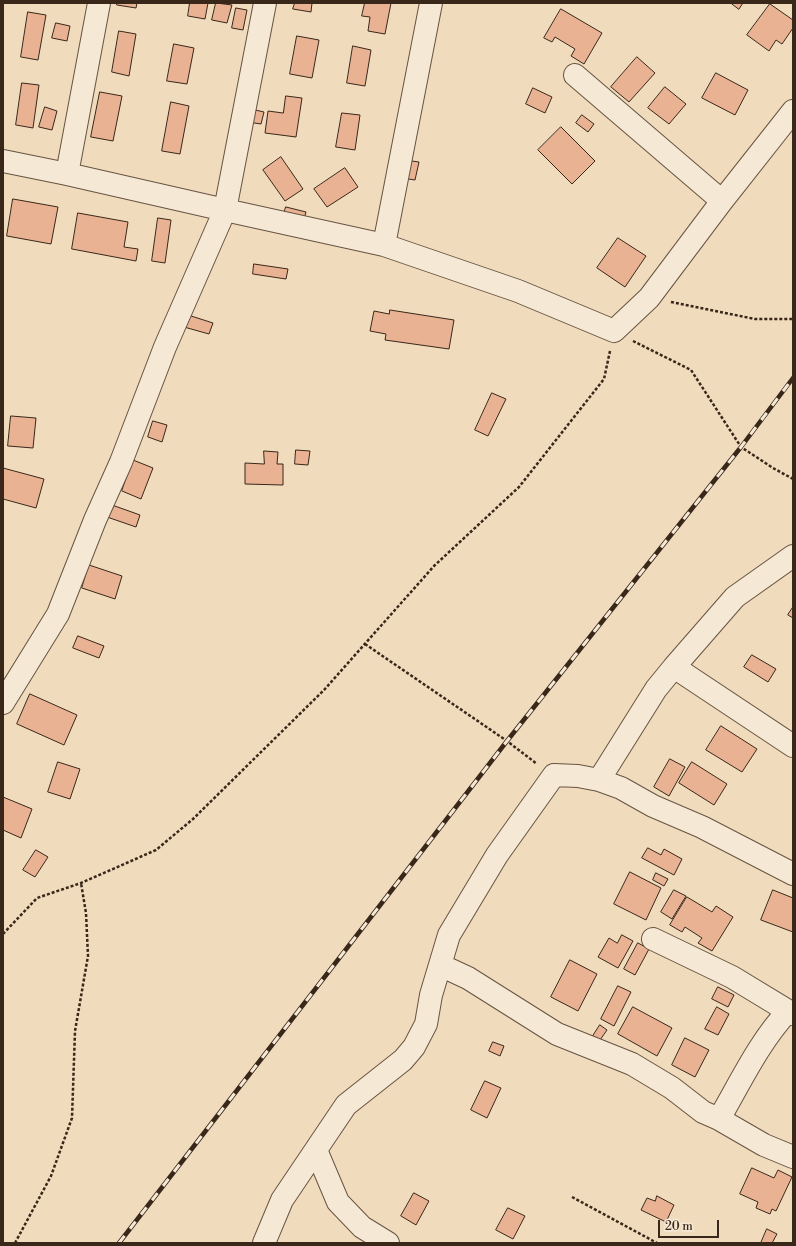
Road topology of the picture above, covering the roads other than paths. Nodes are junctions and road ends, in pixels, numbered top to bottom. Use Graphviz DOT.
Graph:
graph roads {
  1 [pos="99,3"];
  2 [pos="265,3"];
  3 [pos="431,3"];
  4 [pos="575,75"];
  5 [pos="793,111"];
  6 [pos="3,161"];
  7 [pos="67,174"];
  8 [pos="722,201"];
  9 [pos="225,210"];
  10 [pos="384,245"];
  11 [pos="793,556"];
  12 [pos="674,667"];
  13 [pos="3,703"];
  14 [pos="793,746"];
  15 [pos="600,780"];
  16 [pos="793,874"];
  17 [pos="653,940"];
  18 [pos="440,965"];
  19 [pos="791,1012"];
  20 [pos="719,1119"];
  21 [pos="316,1150"];
  22 [pos="793,1157"];
  23 [pos="264,1243"];
  24 [pos="388,1243"];
  1 -- 7 [label="street"];
  2 -- 9 [label="street"];
  3 -- 10 [label="street"];
  4 -- 8 [label="street"];
  5 -- 8 [label="street"];
  6 -- 7 [label="street"];
  7 -- 9 [label="street"];
  8 -- 10 [label="street"];
  9 -- 10 [label="street"];
  9 -- 13 [label="street"];
  11 -- 12 [label="street"];
  12 -- 14 [label="street"];
  12 -- 15 [label="street"];
  15 -- 16 [label="street"];
  15 -- 18 [label="street"];
  17 -- 19 [label="street"];
  18 -- 20 [label="street"];
  18 -- 21 [label="street"];
  19 -- 20 [label="street"];
  20 -- 22 [label="street"];
  21 -- 23 [label="street"];
  21 -- 24 [label="street"];
}
